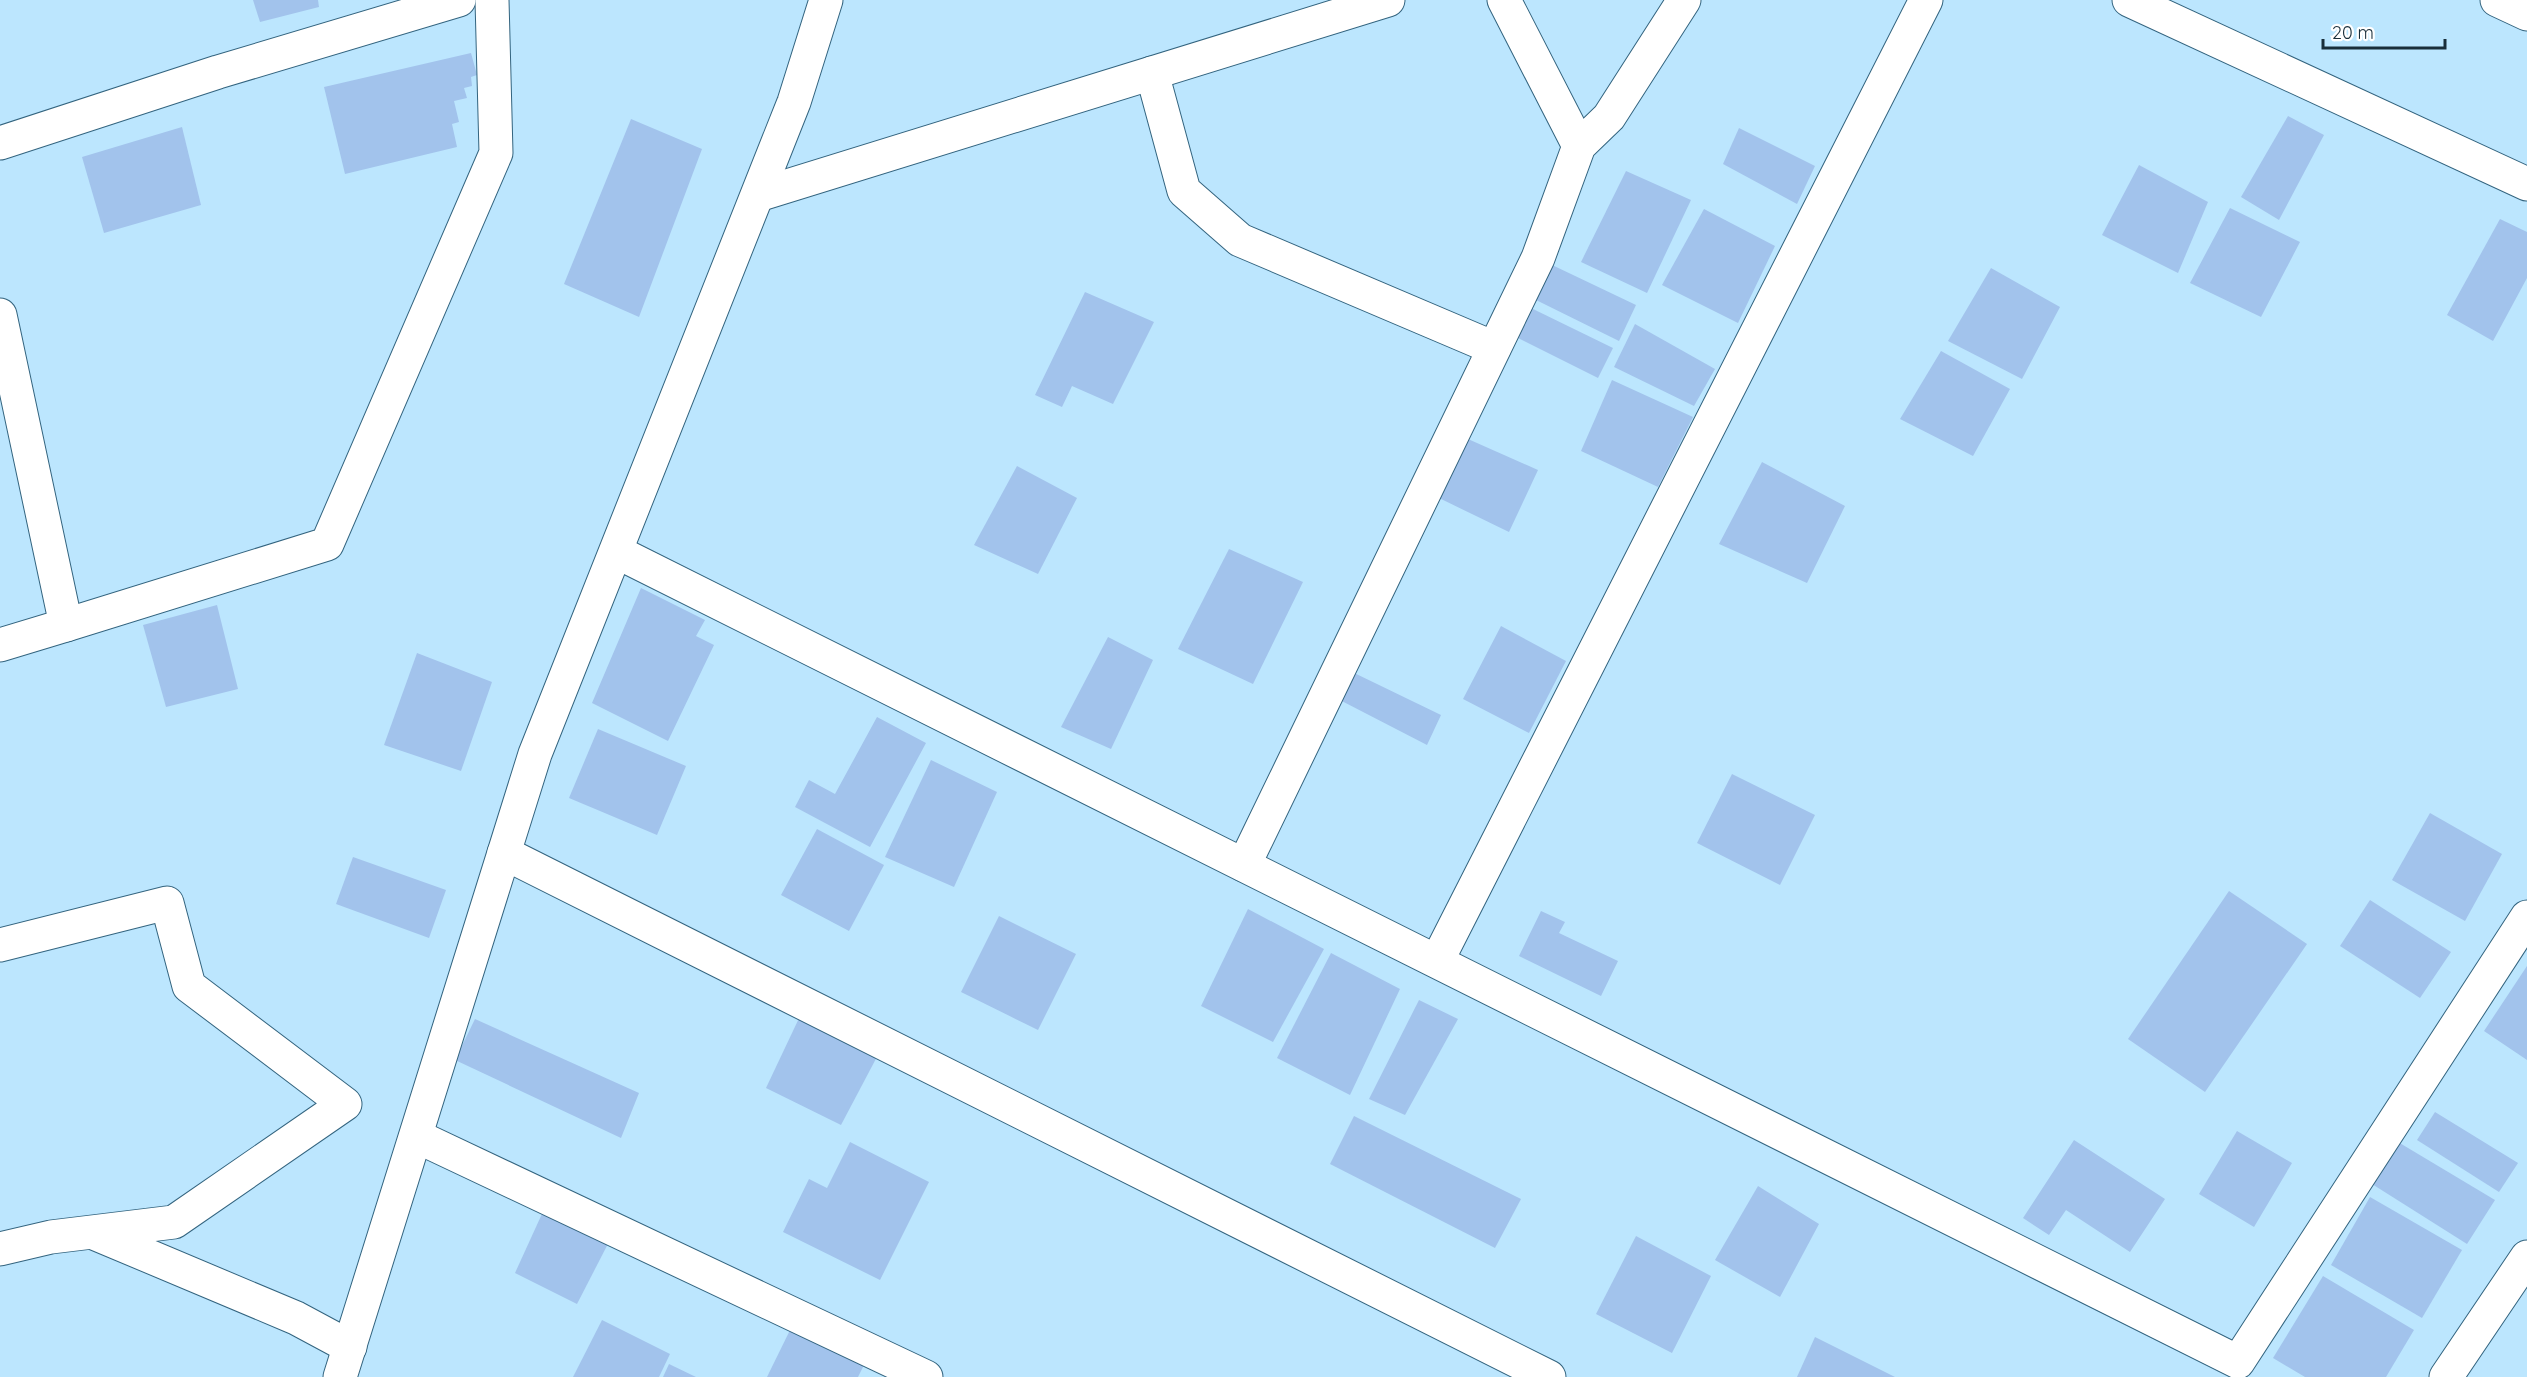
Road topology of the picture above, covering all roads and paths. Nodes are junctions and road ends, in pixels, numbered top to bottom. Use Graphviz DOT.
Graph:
graph roads {
  1 [pos="459,0"];
  2 [pos="492,0"];
  3 [pos="826,0"];
  4 [pos="1388,0"];
  5 [pos="1504,0"];
  6 [pos="1684,0"];
  7 [pos="1926,0"];
  8 [pos="2128,0"];
  9 [pos="2497,0"];
  10 [pos="2527,14"];
  11 [pos="1152,73"];
  12 [pos="0,144"];
  13 [pos="1579,146"];
  14 [pos="2527,184"];
  15 [pos="758,195"];
  16 [pos="0,315"];
  17 [pos="1494,348"];
  18 [pos="617,552"];
  19 [pos="66,625"];
  20 [pos="0,645"];
  21 [pos="504,853"];
  22 [pos="1244,865"];
  23 [pos="2527,917"];
  24 [pos="0,945"];
  25 [pos="1437,961"];
  26 [pos="416,1136"];
  27 [pos="94,1232"];
  28 [pos="0,1249"];
  29 [pos="2527,1257"];
  30 [pos="345,1362"];
  31 [pos="2233,1369"];
  32 [pos="926,1377"];
  33 [pos="1549,1377"];
  34 [pos="2446,1377"];
  1 -- 12 [label="street"];
  2 -- 19 [label="street"];
  3 -- 15 [label="street"];
  4 -- 11 [label="street"];
  5 -- 13 [label="street"];
  6 -- 13 [label="street"];
  7 -- 25 [label="street"];
  8 -- 14 [label="street"];
  9 -- 10 [label="street"];
  11 -- 15 [label="street"];
  11 -- 17 [label="street"];
  13 -- 17 [label="street"];
  15 -- 18 [label="street"];
  16 -- 19 [label="street"];
  17 -- 22 [label="street"];
  18 -- 21 [label="street"];
  18 -- 22 [label="street"];
  19 -- 20 [label="street"];
  21 -- 26 [label="street"];
  21 -- 33 [label="street"];
  22 -- 25 [label="street"];
  23 -- 31 [label="street"];
  24 -- 27 [label="street"];
  25 -- 31 [label="street"];
  26 -- 30 [label="street"];
  26 -- 32 [label="street"];
  27 -- 28 [label="street"];
  27 -- 30 [label="street"];
  29 -- 34 [label="street"];
}
